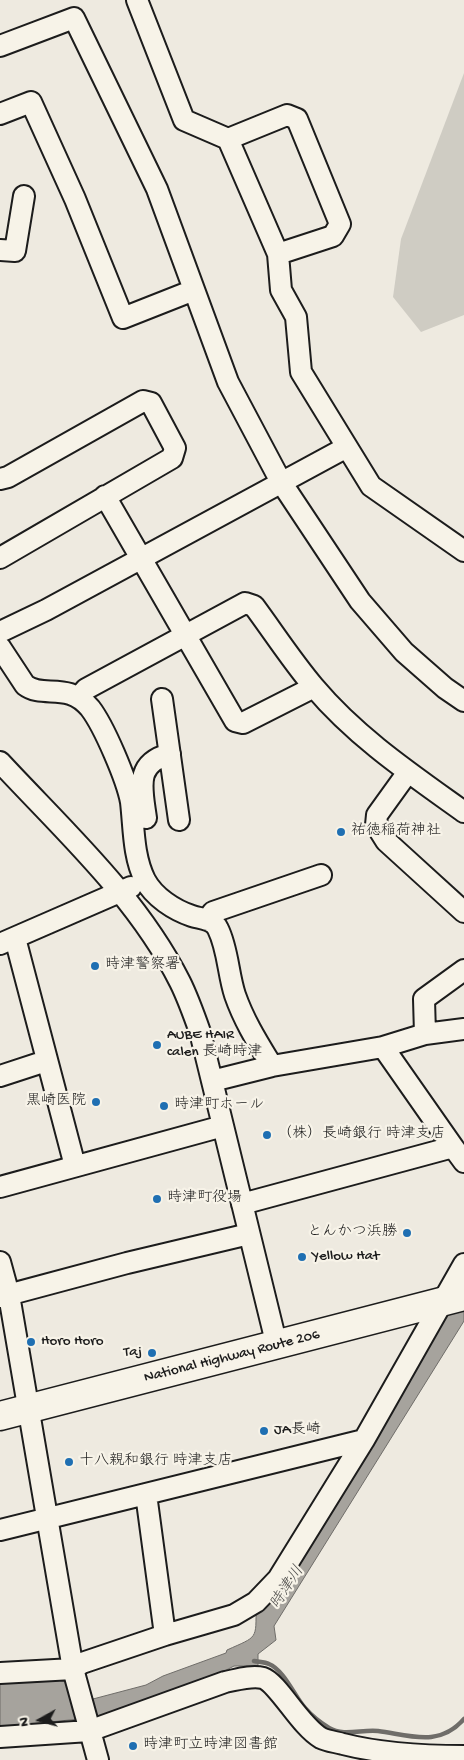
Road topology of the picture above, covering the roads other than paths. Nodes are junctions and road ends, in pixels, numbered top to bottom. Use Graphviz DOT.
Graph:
graph roads {
  1 [pos="137,0"];
  2 [pos="0,46"];
  3 [pos="0,114"];
  4 [pos="228,139"];
  5 [pos="24,196"];
  6 [pos="0,250"];
  7 [pos="278,254"];
  8 [pos="194,290"];
  9 [pos="348,448"];
  10 [pos="0,479"];
  11 [pos="281,482"];
  12 [pos="105,496"];
  13 [pos="464,550"];
  14 [pos="140,557"];
  15 [pos="0,558"];
  16 [pos="0,632"];
  17 [pos="187,635"];
  18 [pos="0,646"];
  19 [pos="314,686"];
  20 [pos="79,697"];
  21 [pos="162,699"];
  22 [pos="464,701"];
  23 [pos="170,754"];
  24 [pos="0,762"];
  25 [pos="408,772"];
  26 [pos="464,812"];
  27 [pos="179,820"];
  28 [pos="133,825"];
  29 [pos="321,875"];
  30 [pos="145,881"];
  31 [pos="120,891"];
  32 [pos="464,912"];
  33 [pos="208,920"];
  34 [pos="8,941"];
  35 [pos="464,970"];
  36 [pos="464,1029"];
  37 [pos="425,1034"];
  38 [pos="383,1047"];
  39 [pos="46,1060"];
  40 [pos="272,1066"];
  41 [pos="0,1076"];
  42 [pos="212,1081"];
  43 [pos="223,1126"];
  44 [pos="458,1154"];
  45 [pos="76,1166"];
  46 [pos="0,1187"];
  47 [pos="242,1204"];
  48 [pos="249,1234"];
  49 [pos="0,1262"];
  50 [pos="464,1264"];
  51 [pos="5,1296"];
  52 [pos="450,1300"];
  53 [pos="277,1346"];
  54 [pos="28,1409"];
  55 [pos="0,1416"];
  56 [pos="364,1440"];
  57 [pos="146,1494"];
  58 [pos="47,1517"];
  59 [pos="0,1530"];
  60 [pos="164,1635"];
  61 [pos="73,1668"];
  62 [pos="0,1673"];
  63 [pos="88,1728"];
  64 [pos="0,1737"];
  65 [pos="365,1754"];
  66 [pos="464,1756"];
  67 [pos="98,1760"];
  1 -- 4 [label="street"];
  2 -- 8 [label="street"];
  3 -- 8 [label="street"];
  4 -- 7 [label="street"];
  4 -- 7 [label="street"];
  5 -- 6 [label="street"];
  7 -- 9 [label="street"];
  8 -- 11 [label="street"];
  9 -- 11 [label="street"];
  9 -- 13 [label="street"];
  10 -- 12 [label="street"];
  11 -- 14 [label="street"];
  11 -- 22 [label="street"];
  12 -- 14 [label="street"];
  12 -- 15 [label="street"];
  14 -- 16 [label="street"];
  14 -- 17 [label="street"];
  17 -- 19 [label="street"];
  17 -- 19 [label="street"];
  17 -- 20 [label="street"];
  18 -- 20 [label="street"];
  19 -- 25 [label="street"];
  20 -- 28 [label="street"];
  21 -- 23 [label="street"];
  23 -- 27 [label="street"];
  23 -- 28 [label="street"];
  24 -- 31 [label="street"];
  25 -- 26 [label="street"];
  25 -- 32 [label="street"];
  28 -- 30 [label="street"];
  29 -- 33 [label="street"];
  30 -- 31 [label="street"];
  30 -- 33 [label="street"];
  31 -- 34 [label="street"];
  31 -- 42 [label="street"];
  33 -- 40 [label="street"];
  34 -- 39 [label="street"];
  35 -- 37 [label="street"];
  36 -- 37 [label="street"];
  37 -- 38 [label="street"];
  38 -- 40 [label="street"];
  38 -- 44 [label="street"];
  39 -- 41 [label="street"];
  39 -- 45 [label="street"];
  40 -- 42 [label="street"];
  42 -- 43 [label="street"];
  43 -- 45 [label="street"];
  43 -- 47 [label="street"];
  44 -- 47 [label="street"];
  45 -- 46 [label="street"];
  47 -- 48 [label="street"];
  48 -- 51 [label="street"];
  48 -- 53 [label="street"];
  49 -- 51 [label="street"];
  50 -- 52 [label="street"];
  51 -- 54 [label="street"];
  52 -- 53 [label="highway, National Highway Route 206"];
  52 -- 56 [label="street"];
  53 -- 54 [label="highway, National Highway Route 206"];
  54 -- 55 [label="highway, National Highway Route 206"];
  54 -- 58 [label="street"];
  56 -- 57 [label="street"];
  56 -- 60 [label="street"];
  57 -- 58 [label="street"];
  57 -- 60 [label="street"];
  58 -- 59 [label="street"];
  58 -- 61 [label="street"];
  60 -- 61 [label="street"];
  61 -- 62 [label="street"];
  61 -- 63 [label="street"];
  63 -- 64 [label="street"];
  63 -- 65 [label="street"];
  63 -- 67 [label="street"];
  65 -- 66 [label="street"];
}
